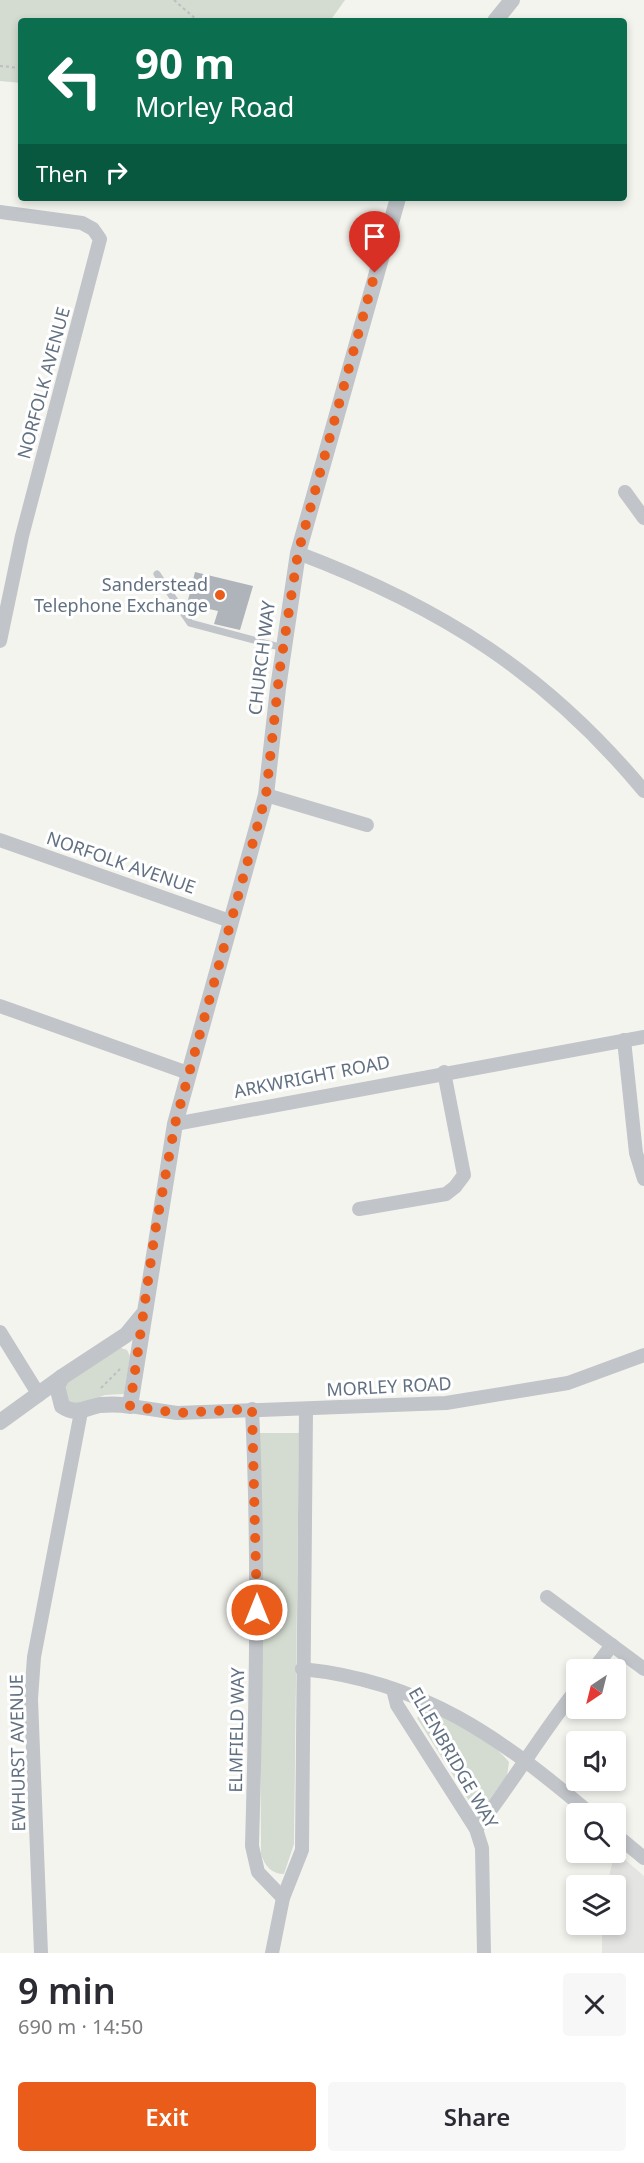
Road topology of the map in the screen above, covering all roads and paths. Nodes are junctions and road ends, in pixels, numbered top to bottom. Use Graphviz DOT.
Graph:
graph roads {
  1 [pos="174,0"];
  2 [pos="512,0"];
  3 [pos="195,18"];
  4 [pos="497,18"];
  5 [pos="0,66"];
  6 [pos="18,68"];
  7 [pos="397,201"];
  8 [pos="0,212"];
  9 [pos="624,492"];
  10 [pos="644,518"];
  11 [pos="298,553"];
  12 [pos="157,574"];
  13 [pos="0,641"];
  14 [pos="283,648"];
  15 [pos="644,790"];
  16 [pos="266,795"];
  17 [pos="367,825"];
  18 [pos="0,840"];
  19 [pos="230,921"];
  20 [pos="0,1006"];
  21 [pos="644,1037"];
  22 [pos="624,1040"];
  23 [pos="444,1072"];
  24 [pos="188,1073"];
  25 [pos="175,1124"];
  26 [pos="644,1179"];
  27 [pos="359,1209"];
  28 [pos="145,1312"];
  29 [pos="0,1332"];
  30 [pos="111,1345"];
  31 [pos="644,1355"];
  32 [pos="133,1363"];
  33 [pos="62,1377"];
  34 [pos="97,1391"];
  35 [pos="39,1395"];
  36 [pos="130,1406"];
  37 [pos="252,1409"];
  38 [pos="19,1410"];
  39 [pos="306,1410"];
  40 [pos="75,1411"];
  41 [pos="0,1422"];
  42 [pos="547,1597"];
  43 [pos="612,1645"];
  44 [pos="601,1659"];
  45 [pos="302,1669"];
  46 [pos="644,1669"];
  47 [pos="393,1689"];
  48 [pos="566,1703"];
  49 [pos="527,1759"];
  50 [pos="578,1803"];
  51 [pos="476,1829"];
  52 [pos="626,1843"];
  53 [pos="644,1858"];
  54 [pos="283,1898"];
  55 [pos="41,1953"];
  56 [pos="272,1953"];
  57 [pos="484,1953"];
  1 -- 3 [label="path"];
  2 -- 4 [label="street"];
  5 -- 6 [label="path"];
  7 -- 11 [label="street, CHURCH WAY"];
  8 -- 13 [label="street, NORFOLK AVENUE"];
  9 -- 10 [label="street"];
  11 -- 14 [label="street, CHURCH WAY"];
  11 -- 15 [label="street"];
  12 -- 14 [label="lane"];
  14 -- 16 [label="street, CHURCH WAY"];
  16 -- 17 [label="street"];
  16 -- 19 [label="street, CHURCH WAY"];
  18 -- 19 [label="street, NORFOLK AVENUE"];
  19 -- 24 [label="street, CHURCH WAY"];
  20 -- 24 [label="street"];
  21 -- 22 [label="street, ARKWRIGHT ROAD"];
  22 -- 23 [label="street, ARKWRIGHT ROAD"];
  22 -- 26 [label="street"];
  23 -- 25 [label="street, ARKWRIGHT ROAD"];
  23 -- 27 [label="street"];
  24 -- 25 [label="street, CHURCH WAY"];
  25 -- 28 [label="street"];
  28 -- 30 [label="street"];
  28 -- 32 [label="street"];
  29 -- 35 [label="street"];
  30 -- 32 [label="street"];
  30 -- 33 [label="street"];
  31 -- 39 [label="street, MORLEY ROAD"];
  32 -- 34 [label="path"];
  32 -- 36 [label="street"];
  33 -- 35 [label="street"];
  33 -- 40 [label="street"];
  35 -- 38 [label="street"];
  36 -- 37 [label="street, MORLEY ROAD"];
  36 -- 40 [label="street"];
  37 -- 39 [label="street, MORLEY ROAD"];
  37 -- 54 [label="street, ELMFIELD WAY"];
  38 -- 40 [label="street"];
  38 -- 41 [label="street"];
  39 -- 45 [label="street"];
  40 -- 55 [label="street, EWHURST AVENUE"];
  42 -- 43 [label="street"];
  43 -- 44 [label="street"];
  43 -- 46 [label="street"];
  45 -- 47 [label="street"];
  45 -- 54 [label="street"];
  47 -- 49 [label="street"];
  47 -- 51 [label="street, ELLENBRIDGE WAY"];
  48 -- 49 [label="street"];
  49 -- 50 [label="street"];
  49 -- 51 [label="street"];
  51 -- 57 [label="street, ELLENBRIDGE WAY"];
  52 -- 53 [label="street"];
  54 -- 56 [label="street"];
}
